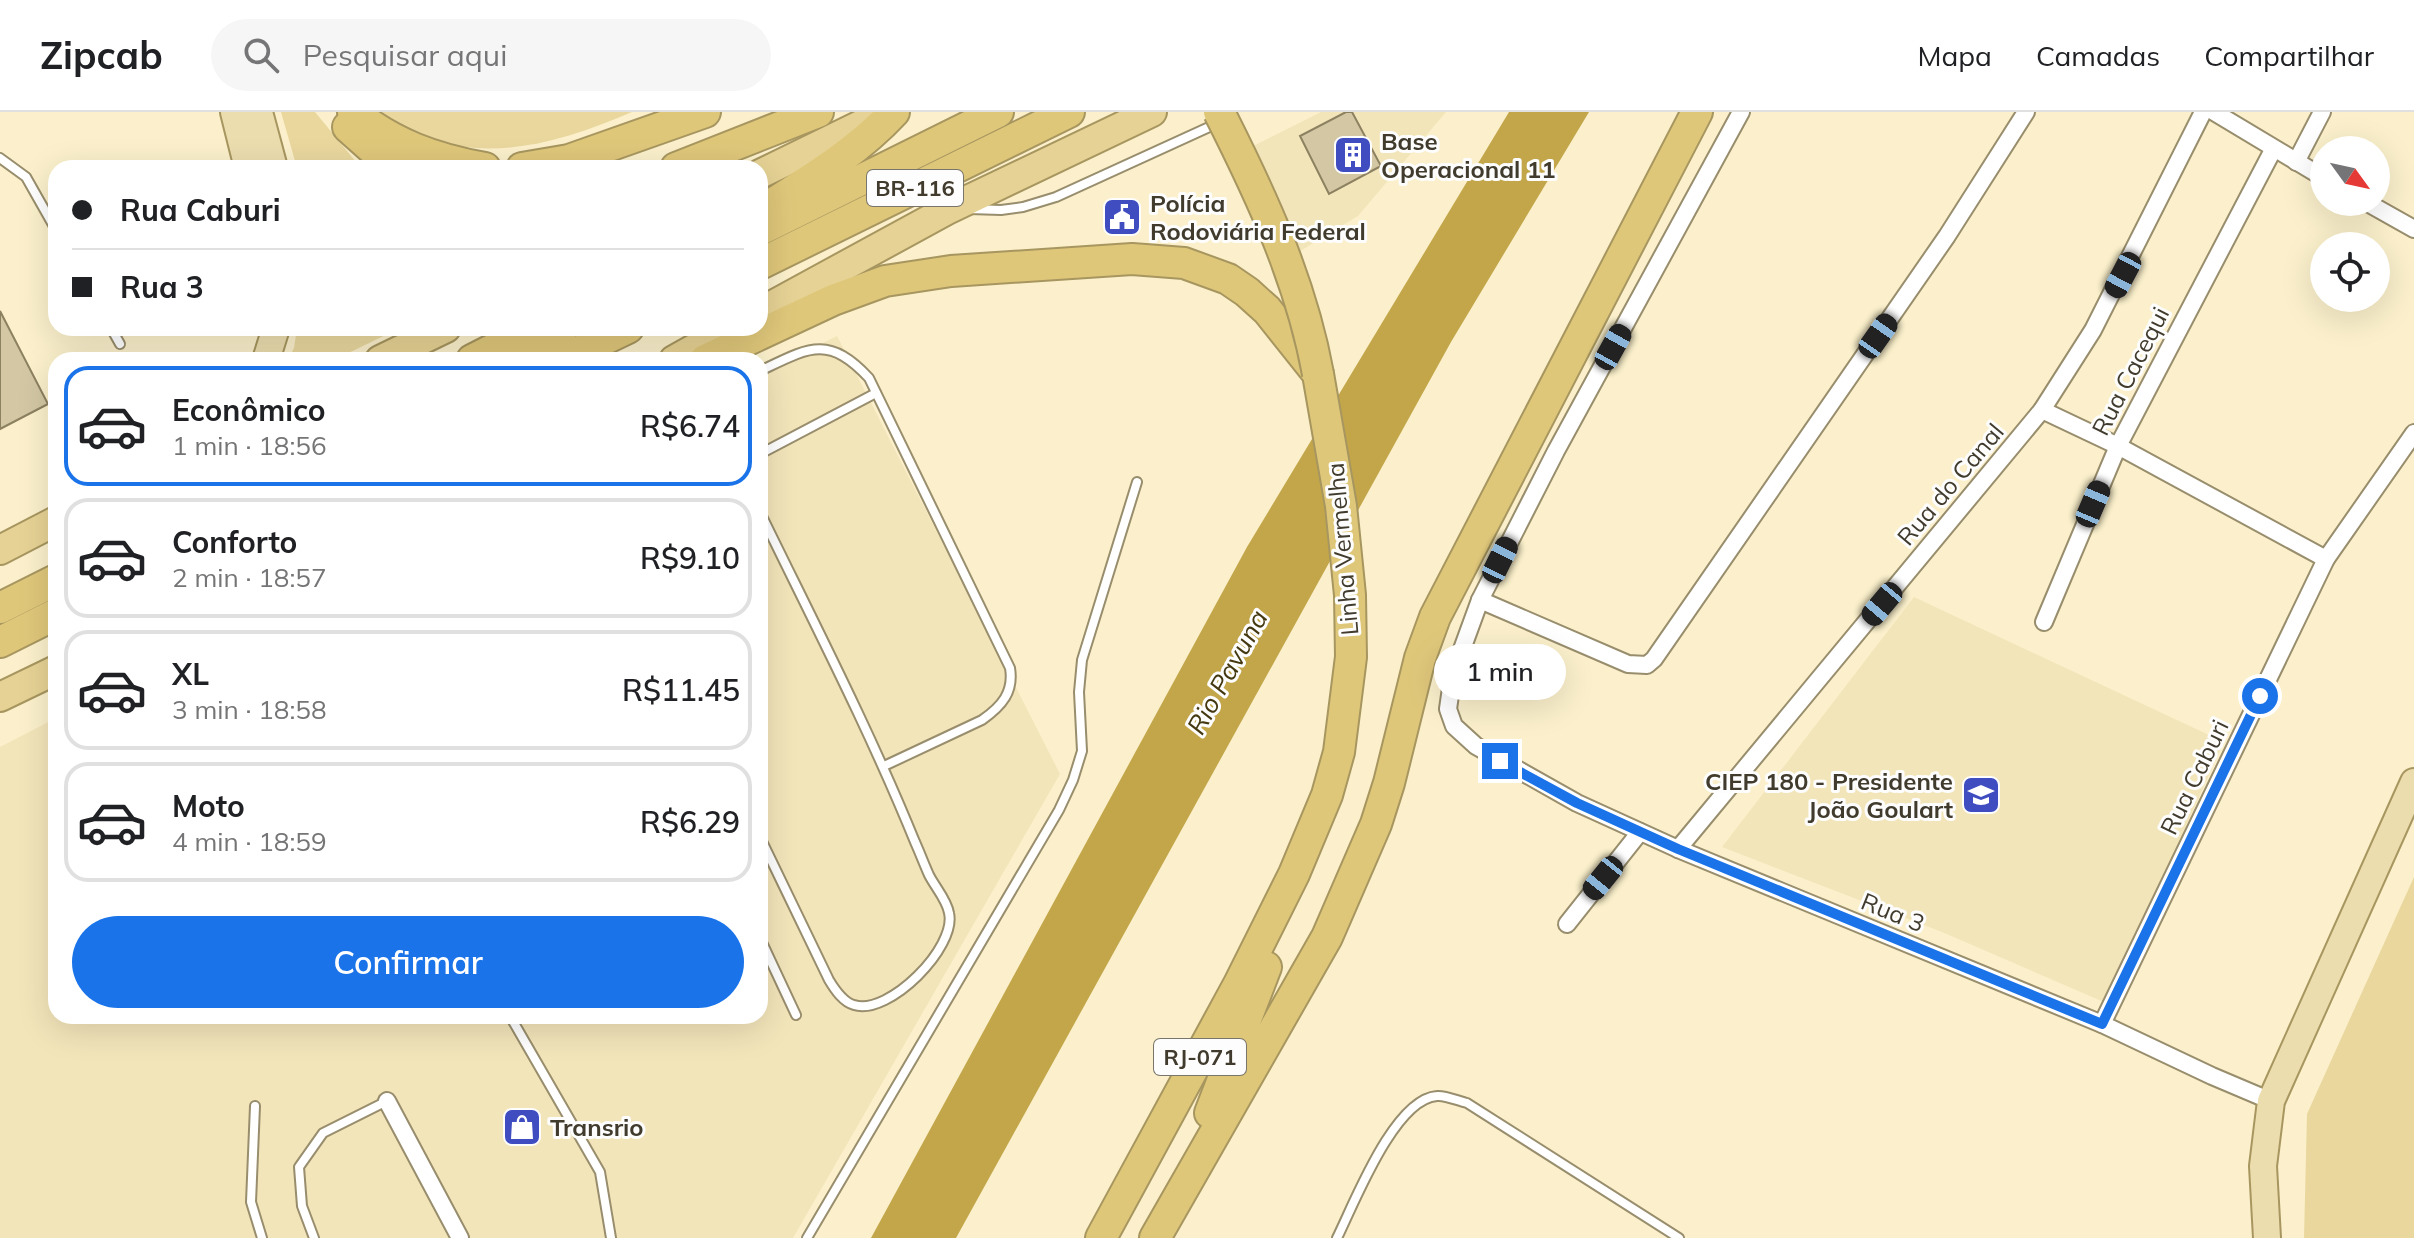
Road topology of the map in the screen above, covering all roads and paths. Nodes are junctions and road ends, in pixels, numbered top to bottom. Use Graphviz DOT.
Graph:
graph roads {
  1 [pos="234,112"];
  2 [pos="259,112"];
  3 [pos="334,112"];
  4 [pos="353,112"];
  5 [pos="705,112"];
  6 [pos="818,112"];
  7 [pos="887,112"];
  8 [pos="894,112"];
  9 [pos="998,112"];
  10 [pos="1069,112"];
  11 [pos="1152,112"];
  12 [pos="1697,112"];
  13 [pos="1741,112"];
  14 [pos="2026,112"];
  15 [pos="2203,112"];
  16 [pos="2214,112"];
  17 [pos="2322,112"];
  18 [pos="1223,115"];
  19 [pos="2273,150"];
  20 [pos="0,158"];
  21 [pos="246,160"];
  22 [pos="272,160"];
  23 [pos="384,160"];
  24 [pos="445,160"];
  25 [pos="569,160"];
  26 [pos="696,160"];
  27 [pos="2296,162"];
  28 [pos="768,170"];
  29 [pos="2310,170"];
  30 [pos="768,207"];
  31 [pos="949,209"];
  32 [pos="48,216"];
  33 [pos="2390,216"];
  34 [pos="768,226"];
  35 [pos="2414,229"];
  36 [pos="768,260"];
  37 [pos="768,308"];
  38 [pos="768,331"];
  39 [pos="116,336"];
  40 [pos="430,336"];
  41 [pos="519,336"];
  42 [pos="547,336"];
  43 [pos="611,336"];
  44 [pos="717,336"];
  45 [pos="758,336"];
  46 [pos="120,344"];
  47 [pos="396,352"];
  48 [pos="488,352"];
  49 [pos="515,352"];
  50 [pos="578,352"];
  51 [pos="688,352"];
  52 [pos="723,352"];
  53 [pos="768,368"];
  54 [pos="1318,374"];
  55 [pos="876,393"];
  56 [pos="2042,410"];
  57 [pos="2414,433"];
  58 [pos="2118,446"];
  59 [pos="768,450"];
  60 [pos="1137,482"];
  61 [pos="48,525"];
  62 [pos="768,528"];
  63 [pos="0,550"];
  64 [pos="2326,559"];
  65 [pos="48,584"];
  66 [pos="1480,600"];
  67 [pos="0,608"];
  68 [pos="48,618"];
  69 [pos="2044,622"];
  70 [pos="0,642"];
  71 [pos="48,674"];
  72 [pos="0,697"];
  73 [pos="884,766"];
  74 [pos="2414,782"];
  75 [pos="1640,832"];
  76 [pos="1678,849"];
  77 [pos="768,854"];
  78 [pos="1294,874"];
  79 [pos="1567,924"];
  80 [pos="768,955"];
  81 [pos="796,1015"];
  82 [pos="515,1024"];
  83 [pos="2102,1024"];
  84 [pos="387,1101"];
  85 [pos="2271,1101"];
  86 [pos="255,1106"];
  87 [pos="1178,1197"];
  88 [pos="262,1238"];
  89 [pos="314,1238"];
  90 [pos="460,1238"];
  91 [pos="611,1238"];
  92 [pos="807,1238"];
  93 [pos="1101,1238"];
  94 [pos="1155,1238"];
  95 [pos="1337,1238"];
  96 [pos="1679,1238"];
  97 [pos="2267,1238"];
  1 -- 21 [label="main road"];
  2 -- 22 [label="main road"];
  3 -- 23 [label="highway"];
  4 -- 24 [label="highway"];
  5 -- 25 [label="highway"];
  6 -- 26 [label="highway"];
  7 -- 28 [label="highway"];
  8 -- 30 [label="highway"];
  9 -- 34 [label="highway, BR-116"];
  10 -- 36 [label="highway, BR-116"];
  11 -- 31 [label="highway, BR-116"];
  12 -- 87 [label="highway"];
  13 -- 66 [label="street, Rua 3"];
  14 -- 66 [label="street"];
  15 -- 56 [label="street, Rua do Canal"];
  16 -- 19 [label="street"];
  17 -- 27 [label="street"];
  18 -- 31 [label="lane"];
  18 -- 54 [label="highway, Linha Vermelha / RJ-071, bridge"];
  19 -- 27 [label="street"];
  19 -- 58 [label="street, Rua Cacequi"];
  20 -- 32 [label="lane"];
  27 -- 29 [label="street"];
  31 -- 37 [label="highway, BR-116"];
  33 -- 35 [label="street"];
  38 -- 54 [label="highway, RJ-071"];
  39 -- 46 [label="lane"];
  40 -- 47 [label="highway"];
  41 -- 48 [label="highway"];
  42 -- 49 [label="highway"];
  43 -- 50 [label="highway"];
  44 -- 51 [label="highway"];
  45 -- 52 [label="highway, RJ-071"];
  53 -- 55 [label="lane"];
  54 -- 78 [label="highway, Linha Vermelha / RJ-071"];
  55 -- 59 [label="lane"];
  55 -- 73 [label="lane"];
  56 -- 58 [label="street"];
  56 -- 76 [label="street, Rua do Canal"];
  57 -- 64 [label="street, Rua Caburi"];
  58 -- 64 [label="street"];
  58 -- 69 [label="street, Rua Cacequi"];
  60 -- 92 [label="lane"];
  61 -- 63 [label="highway"];
  62 -- 73 [label="lane"];
  64 -- 83 [label="street, Rua Caburi"];
  65 -- 67 [label="highway"];
  66 -- 75 [label="street, Rua 3"];
  68 -- 70 [label="highway"];
  71 -- 72 [label="highway"];
  73 -- 77 [label="lane"];
  74 -- 85 [label="main road"];
  75 -- 76 [label="street, Rua 3"];
  75 -- 79 [label="street"];
  76 -- 83 [label="street, Rua 3"];
  78 -- 87 [label="highway"];
  78 -- 93 [label="highway, Linha Vermelha / RJ-071"];
  80 -- 81 [label="lane"];
  82 -- 91 [label="lane"];
  83 -- 85 [label="street, Rua 3"];
  84 -- 89 [label="lane"];
  84 -- 90 [label="street"];
  85 -- 97 [label="main road"];
  86 -- 88 [label="lane"];
  87 -- 94 [label="highway"];
  95 -- 96 [label="lane"];
}
